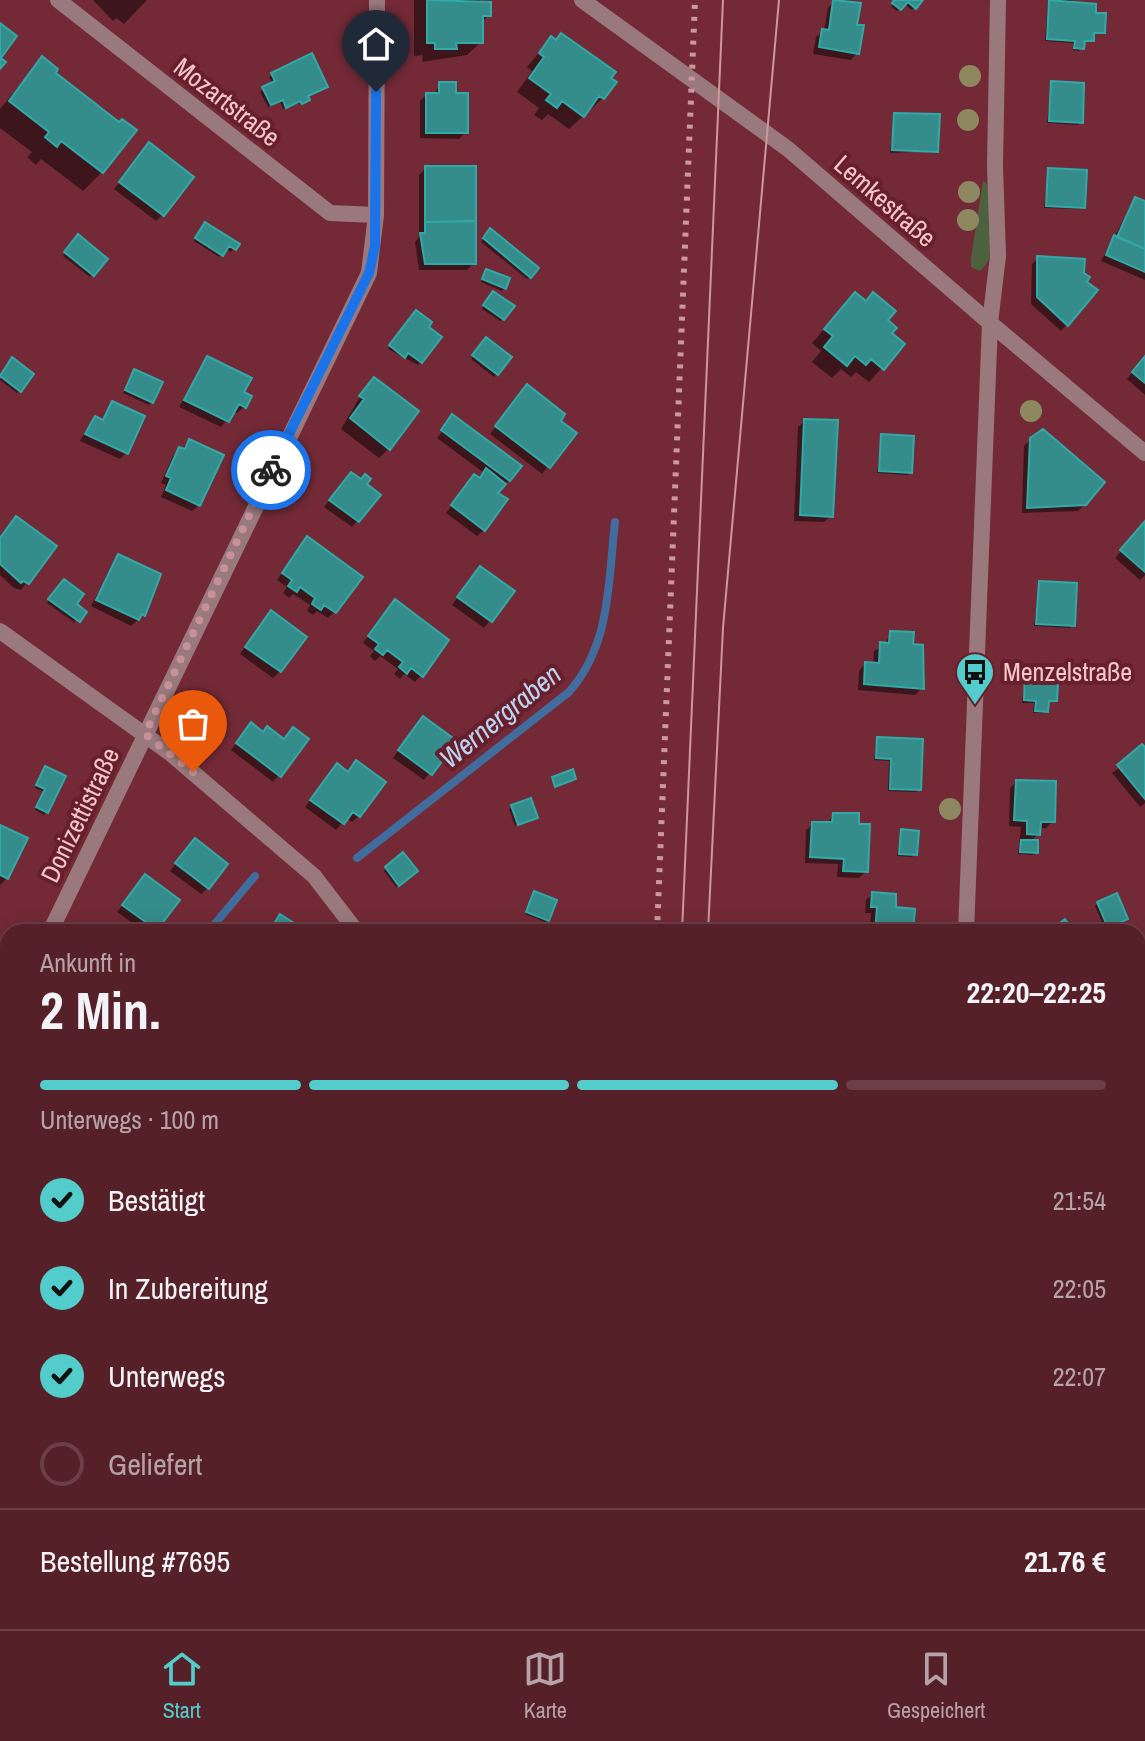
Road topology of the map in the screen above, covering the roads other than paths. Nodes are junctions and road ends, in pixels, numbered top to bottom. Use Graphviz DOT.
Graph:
graph roads {
  1 [pos="58,0"];
  2 [pos="377,0"];
  3 [pos="582,0"];
  4 [pos="998,0"];
  5 [pos="376,215"];
  6 [pos="990,323"];
  7 [pos="1145,453"];
  8 [pos="0,631"];
  9 [pos="145,734"];
  10 [pos="54,924"];
  11 [pos="352,924"];
  12 [pos="966,924"];
  1 -- 5 [label="street, Mozartstraße"];
  2 -- 5 [label="street, Donizettistraße"];
  3 -- 6 [label="street, Lemkestraße"];
  4 -- 6 [label="street"];
  5 -- 9 [label="street, Donizettistraße"];
  6 -- 7 [label="street, Lemkestraße"];
  6 -- 12 [label="street"];
  8 -- 9 [label="street"];
  9 -- 10 [label="street, Donizettistraße"];
  9 -- 11 [label="street"];
}
